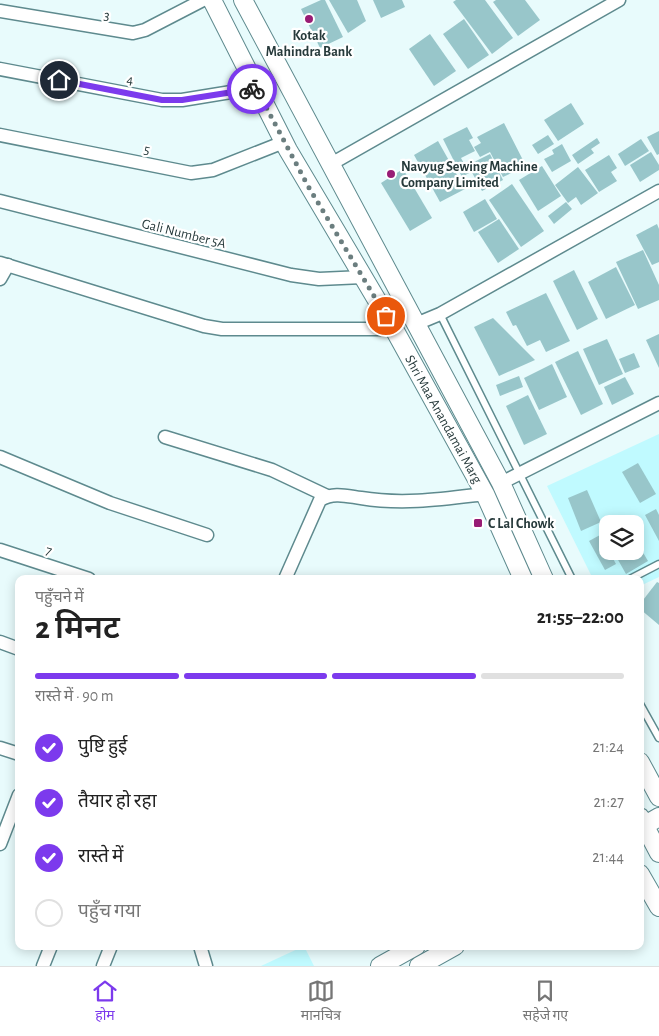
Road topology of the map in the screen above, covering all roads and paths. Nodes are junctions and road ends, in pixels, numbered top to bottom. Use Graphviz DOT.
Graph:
graph roads {
  1 [pos="203,0"];
  2 [pos="242,0"];
  3 [pos="619,0"];
  4 [pos="215,6"];
  5 [pos="0,11"];
  6 [pos="0,69"];
  7 [pos="256,88"];
  8 [pos="0,135"];
  9 [pos="284,142"];
  10 [pos="331,164"];
  11 [pos="659,191"];
  12 [pos="0,201"];
  13 [pos="4,264"];
  14 [pos="363,277"];
  15 [pos="0,279"];
  16 [pos="440,314"];
  17 [pos="416,324"];
  18 [pos="394,329"];
  19 [pos="659,403"];
  20 [pos="165,437"];
  21 [pos="0,457"];
  22 [pos="518,474"];
  23 [pos="501,483"];
  24 [pos="485,494"];
  25 [pos="327,496"];
  26 [pos="207,535"];
  27 [pos="0,550"];
  28 [pos="659,564"];
  29 [pos="77,575"];
  30 [pos="288,575"];
  31 [pos="521,575"];
  32 [pos="542,575"];
  33 [pos="570,575"];
  34 [pos="638,575"];
  35 [pos="0,642"];
  36 [pos="15,648"];
  37 [pos="644,711"];
  38 [pos="659,738"];
  39 [pos="0,748"];
  40 [pos="15,753"];
  41 [pos="644,769"];
  42 [pos="659,797"];
  43 [pos="15,806"];
  44 [pos="0,844"];
  45 [pos="644,881"];
  46 [pos="659,907"];
  47 [pos="49,950"];
  48 [pos="109,950"];
  49 [pos="201,950"];
  50 [pos="448,950"];
  51 [pos="397,951"];
  52 [pos="43,966"];
  53 [pos="103,966"];
  54 [pos="206,966"];
  55 [pos="380,966"];
  56 [pos="418,966"];
  1 -- 5 [label="street, 3"];
  2 -- 4 [label="main road"];
  2 -- 10 [label="main road, Shri Maa Anandamai Marg"];
  3 -- 10 [label="street"];
  4 -- 7 [label="main road, Shri Maa Anandamai Marg"];
  6 -- 7 [label="street, 4"];
  7 -- 9 [label="main road, Shri Maa Anandamai Marg"];
  8 -- 9 [label="street, 5"];
  9 -- 14 [label="main road, Shri Maa Anandamai Marg"];
  10 -- 17 [label="main road, Shri Maa Anandamai Marg"];
  11 -- 16 [label="street"];
  12 -- 14 [label="street, Gali Number 5A"];
  13 -- 15 [label="street"];
  13 -- 18 [label="street"];
  14 -- 18 [label="main road, Shri Maa Anandamai Marg"];
  16 -- 17 [label="street"];
  16 -- 22 [label="lane"];
  17 -- 23 [label="main road, Shri Maa Anandamai Marg"];
  18 -- 24 [label="main road, Shri Maa Anandamai Marg"];
  19 -- 22 [label="street"];
  20 -- 25 [label="street"];
  21 -- 26 [label="street"];
  22 -- 23 [label="street"];
  22 -- 33 [label="lane"];
  23 -- 32 [label="main road, Shri Maa Anandamai Marg"];
  24 -- 25 [label="street"];
  24 -- 31 [label="main road, Shri Maa Anandamai Marg"];
  25 -- 30 [label="street"];
  27 -- 29 [label="street, 7"];
  28 -- 34 [label="lane"];
  35 -- 36 [label="street"];
  37 -- 38 [label="lane"];
  39 -- 40 [label="street"];
  41 -- 42 [label="main road"];
  43 -- 44 [label="street"];
  45 -- 46 [label="main road"];
  47 -- 52 [label="street"];
  48 -- 53 [label="street"];
  49 -- 54 [label="street"];
  50 -- 56 [label="main road"];
  51 -- 55 [label="main road"];
}
